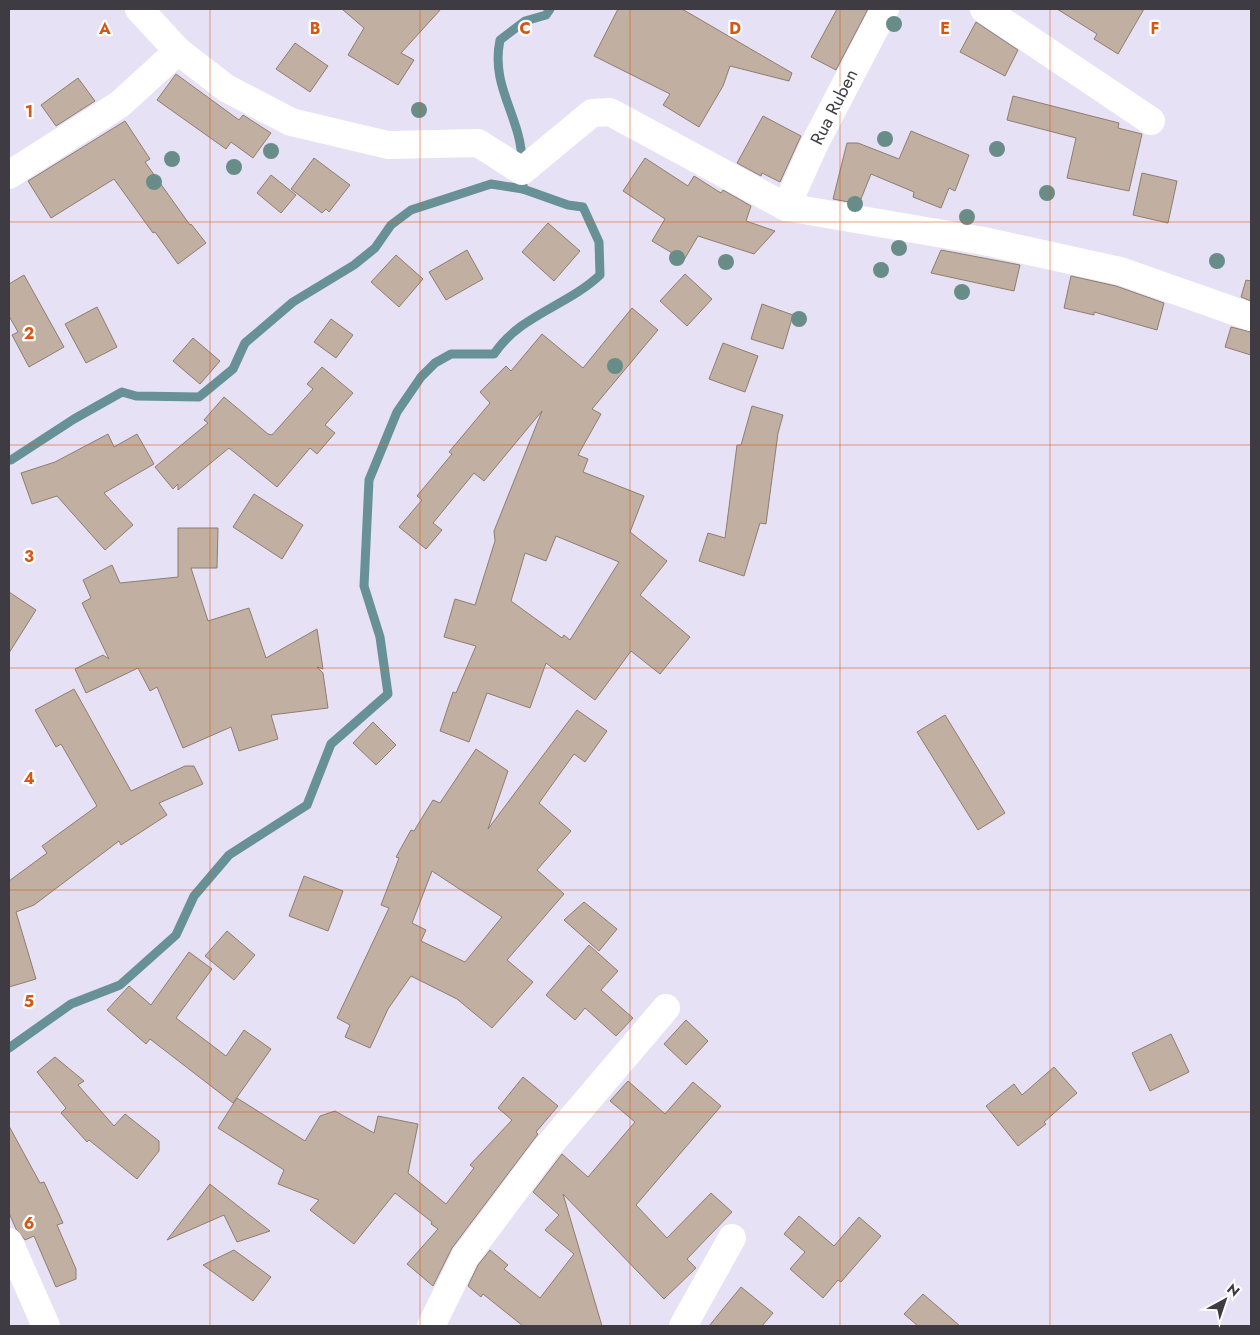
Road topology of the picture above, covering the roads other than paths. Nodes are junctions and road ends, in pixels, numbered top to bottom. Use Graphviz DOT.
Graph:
graph roads {
  1 [pos="140,9"];
  2 [pos="885,9"];
  3 [pos="984,9"];
  4 [pos="178,51"];
  5 [pos="1151,121"];
  6 [pos="9,175"];
  7 [pos="786,206"];
  8 [pos="1251,317"];
  9 [pos="666,1008"];
  10 [pos="732,1238"];
  11 [pos="9,1242"];
  12 [pos="46,1326"];
  13 [pos="431,1326"];
  14 [pos="683,1326"];
  1 -- 4 [label="street"];
  2 -- 7 [label="street, Rua Ruben"];
  3 -- 5 [label="street"];
  4 -- 6 [label="street"];
  4 -- 7 [label="street"];
  7 -- 8 [label="street"];
  9 -- 13 [label="street"];
  10 -- 14 [label="street"];
  11 -- 12 [label="street"];
}
